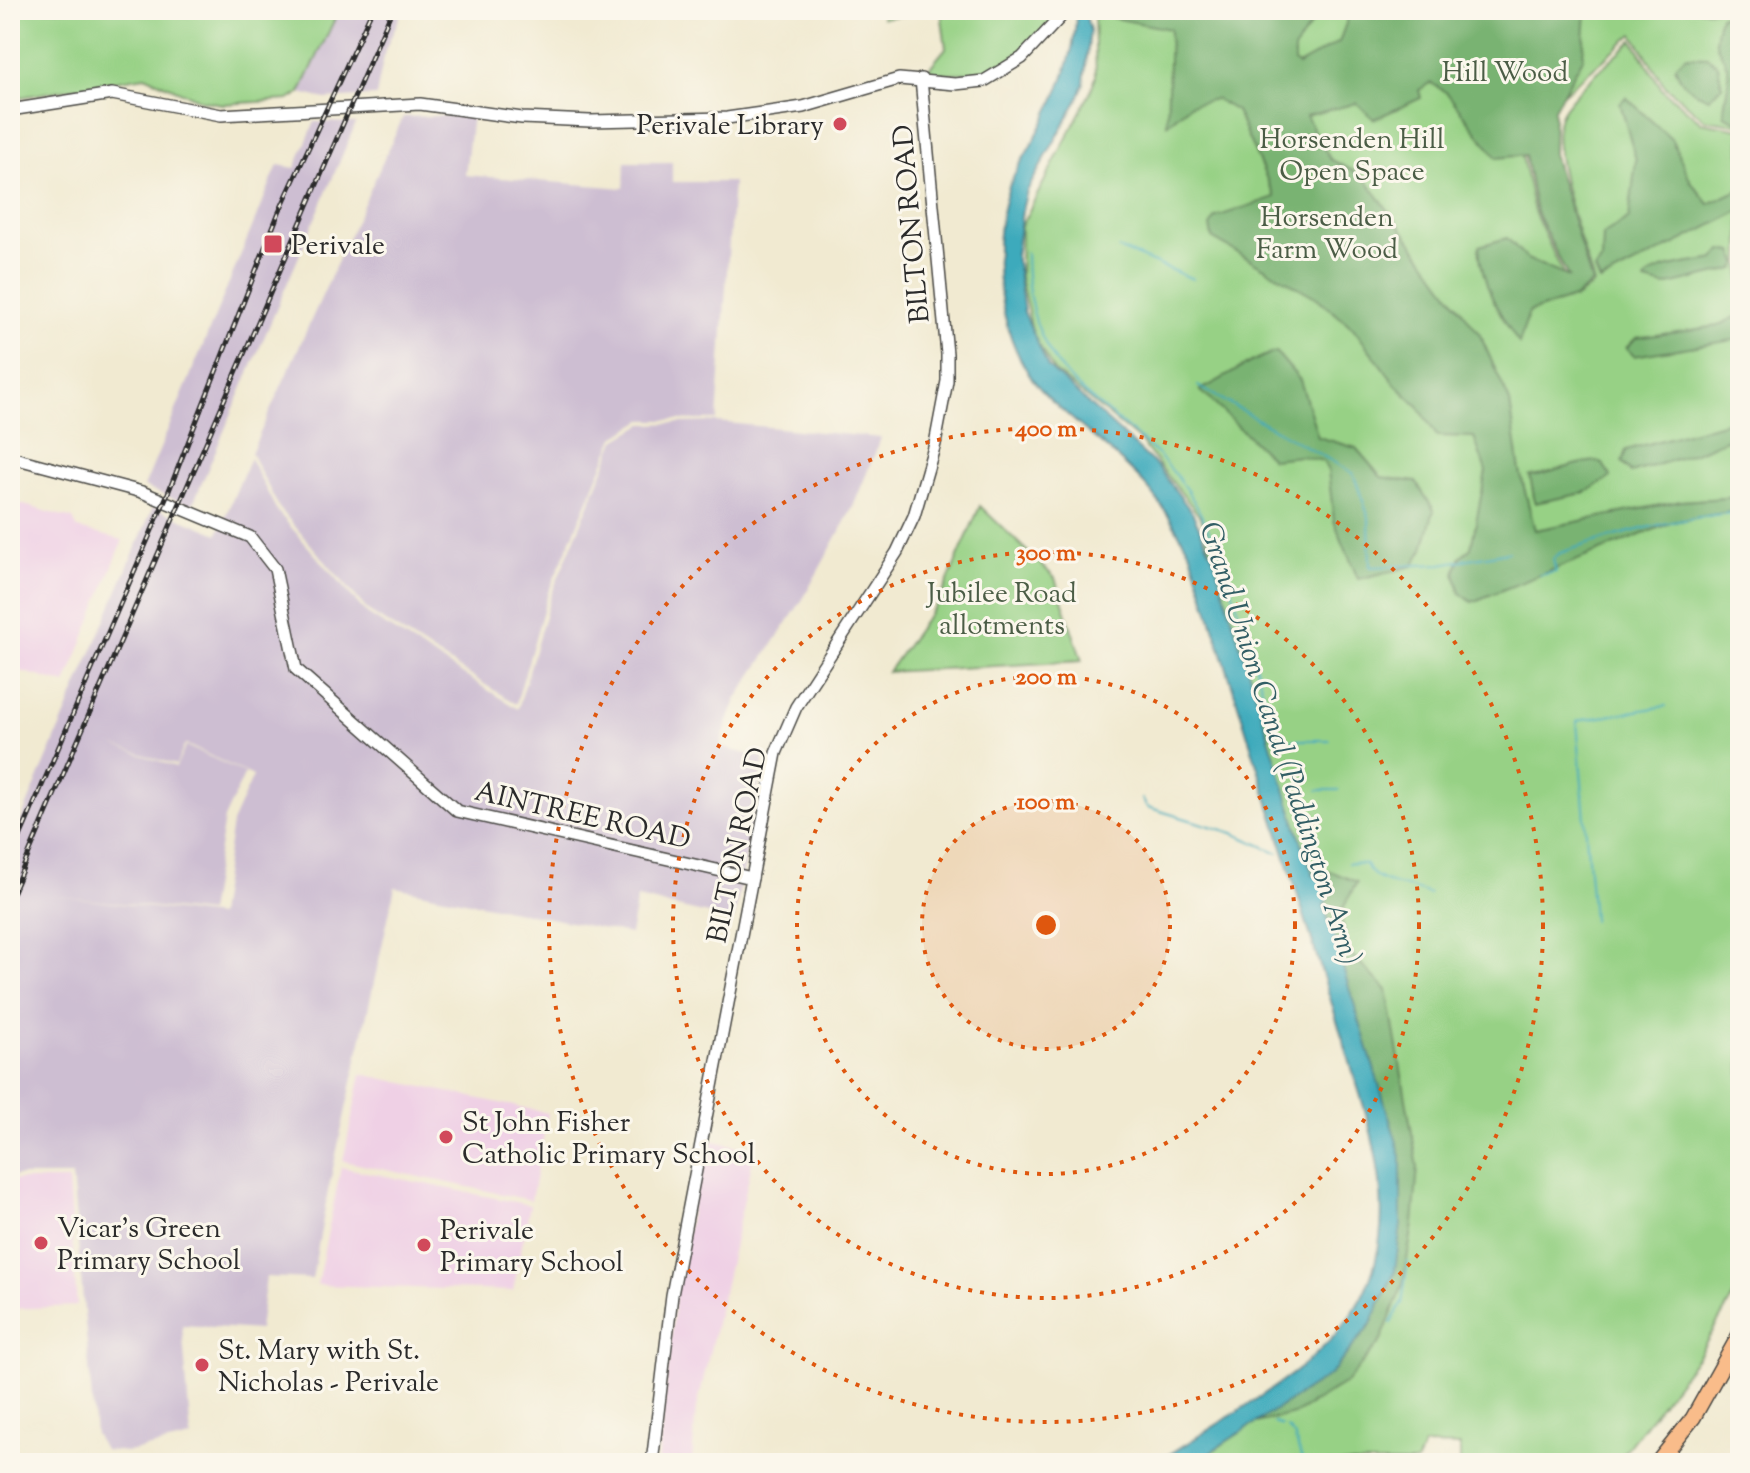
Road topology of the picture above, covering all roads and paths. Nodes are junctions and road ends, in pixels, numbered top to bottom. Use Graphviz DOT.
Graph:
graph roads {
  1 [pos="1067,10"];
  2 [pos="921,79"];
  3 [pos="10,110"];
  4 [pos="10,457"];
  5 [pos="752,878"];
  6 [pos="1740,1334"];
  7 [pos="652,1463"];
  8 [pos="1657,1463"];
  1 -- 2 [label="street"];
  2 -- 3 [label="street"];
  2 -- 5 [label="street, BILTON ROAD"];
  4 -- 5 [label="street, AINTREE ROAD"];
  5 -- 7 [label="street, BILTON ROAD"];
  6 -- 8 [label="main road"];
}
